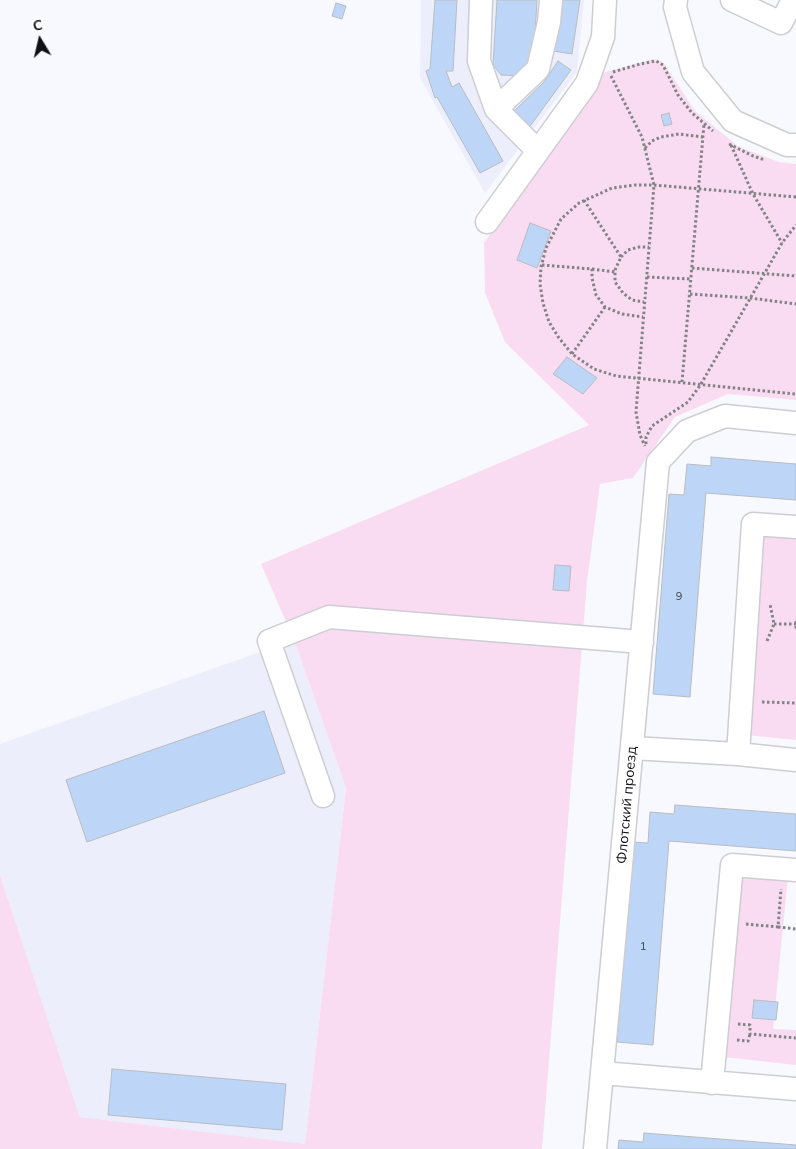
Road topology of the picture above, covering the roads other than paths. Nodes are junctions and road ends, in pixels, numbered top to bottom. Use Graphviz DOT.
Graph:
graph roads {
  1 [pos="481,0"];
  2 [pos="551,0"];
  3 [pos="605,0"];
  4 [pos="732,0"];
  5 [pos="793,3"];
  6 [pos="676,4"];
  7 [pos="496,109"];
  8 [pos="796,145"];
  9 [pos="538,151"];
  10 [pos="487,222"];
  11 [pos="796,423"];
  12 [pos="796,528"];
  13 [pos="642,642"];
  14 [pos="632,748"];
  15 [pos="738,754"];
  16 [pos="796,760"];
  17 [pos="323,796"];
  18 [pos="789,869"];
  19 [pos="602,1074"];
  20 [pos="712,1083"];
  21 [pos="796,1089"];
  22 [pos="595,1149"];
  1 -- 7 [label="street"];
  2 -- 7 [label="street"];
  3 -- 9 [label="street"];
  4 -- 5 [label="street"];
  6 -- 8 [label="street"];
  7 -- 9 [label="street"];
  9 -- 10 [label="street"];
  11 -- 13 [label="street, Флотский проезд"];
  12 -- 15 [label="street"];
  13 -- 14 [label="street, Флотский проезд"];
  13 -- 17 [label="street"];
  14 -- 15 [label="street"];
  14 -- 19 [label="street, Флотский проезд"];
  15 -- 16 [label="street"];
  18 -- 20 [label="street"];
  19 -- 20 [label="street"];
  19 -- 22 [label="street, Флотский проезд"];
  20 -- 21 [label="street"];
}
